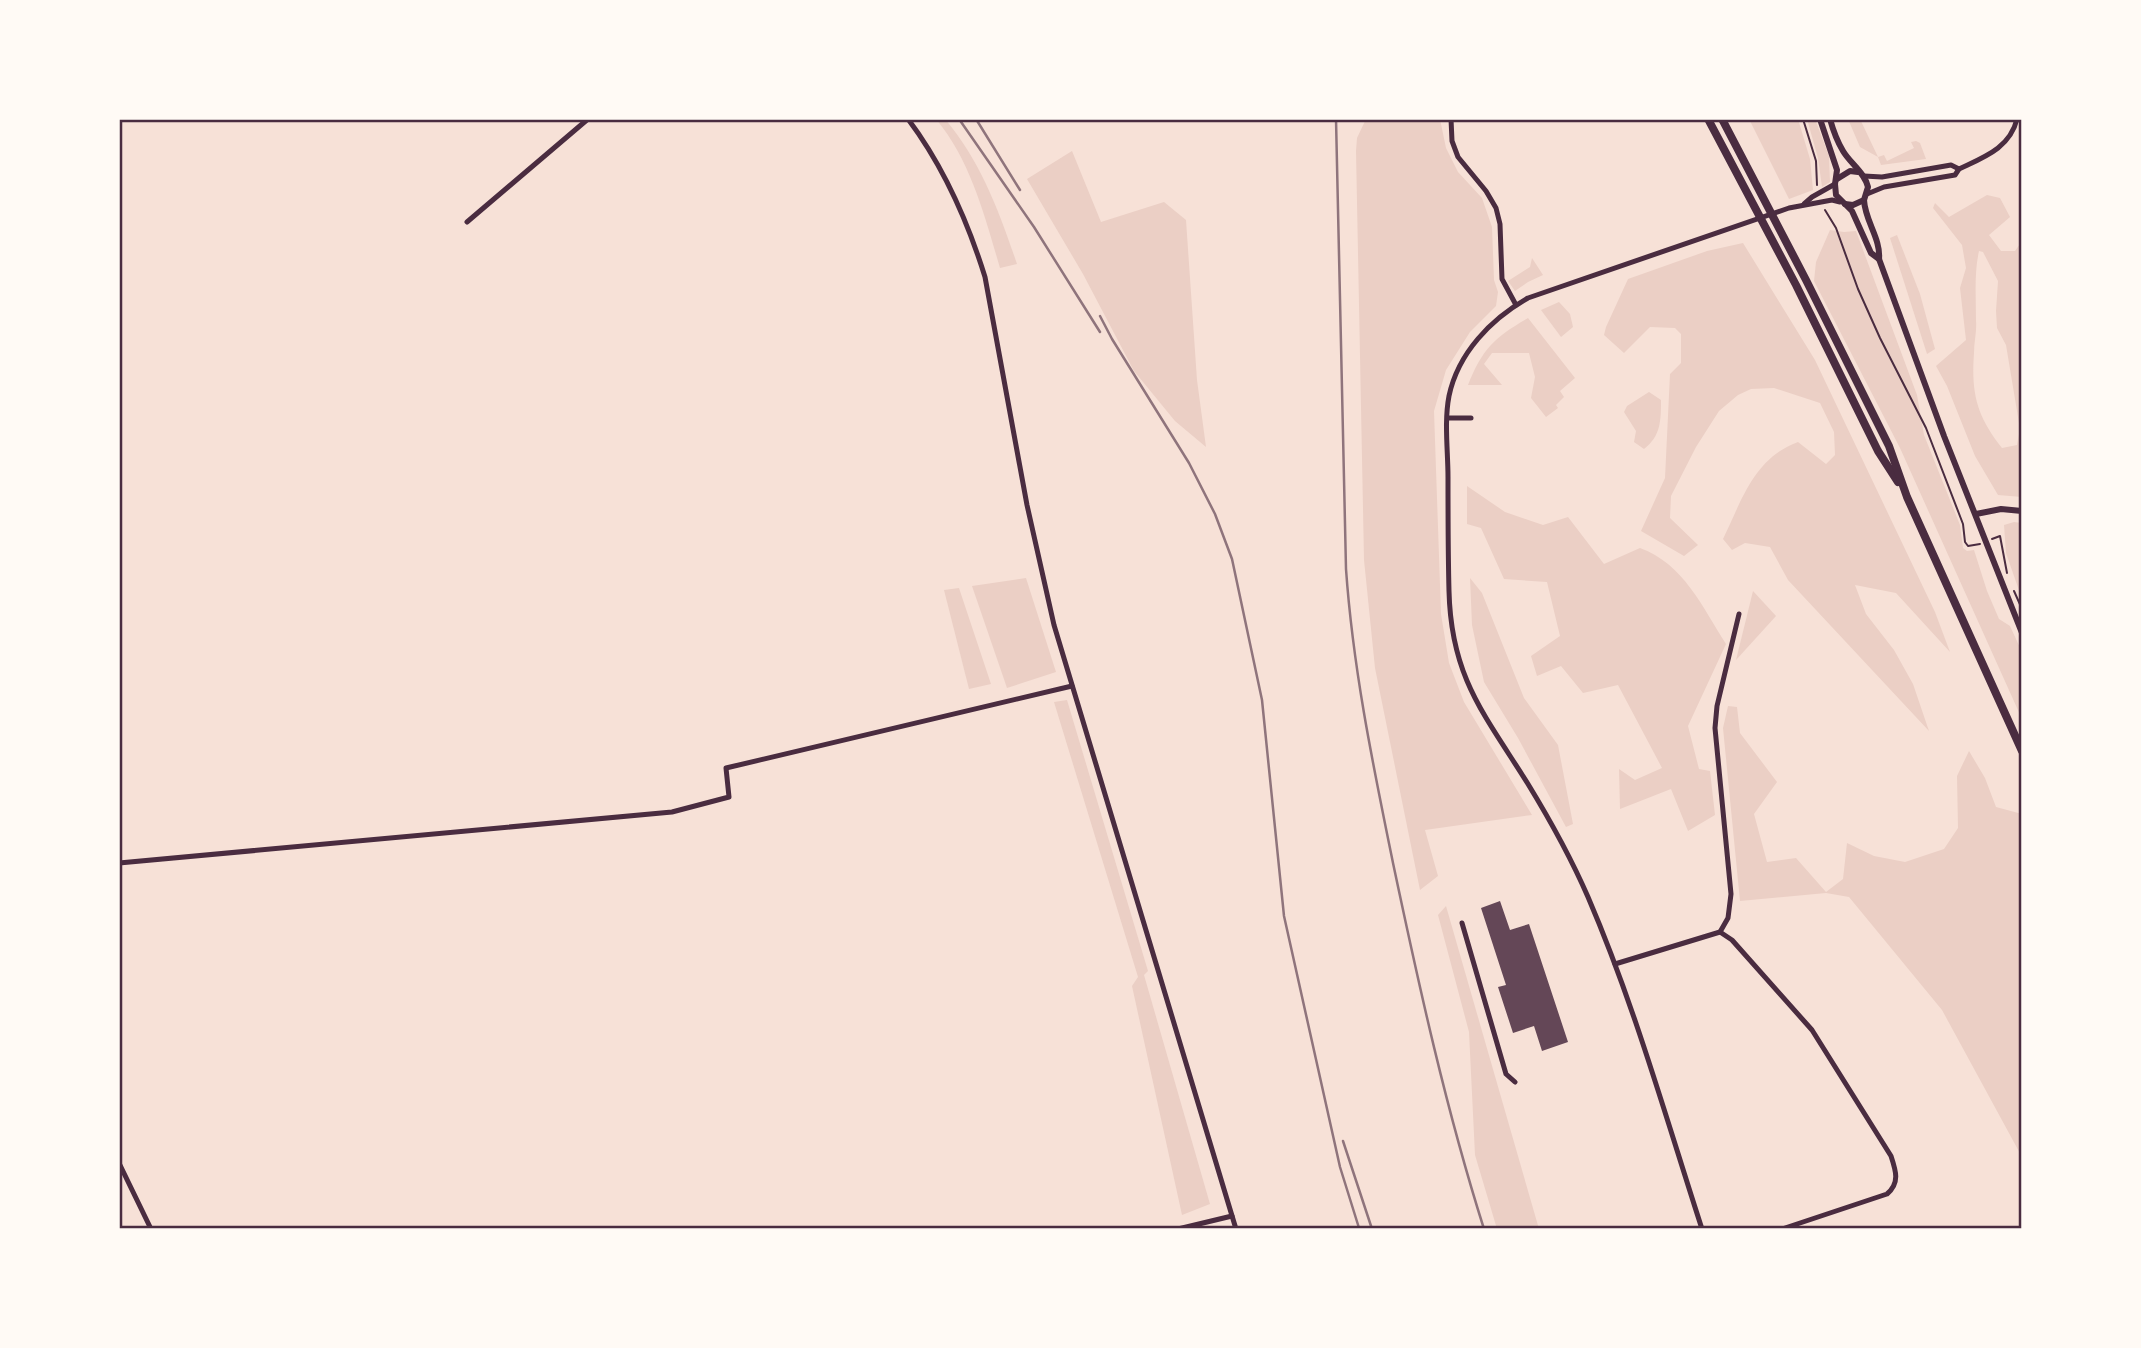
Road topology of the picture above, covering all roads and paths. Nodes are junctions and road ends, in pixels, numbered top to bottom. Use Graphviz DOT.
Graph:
graph roads {
  1 [pos="588,119"];
  2 [pos="908,119"];
  3 [pos="1451,119"];
  4 [pos="1708,119"];
  5 [pos="1722,119"];
  6 [pos="1803,119"];
  7 [pos="1820,119"];
  8 [pos="1830,119"];
  9 [pos="2017,119"];
  10 [pos="1959,169"];
  11 [pos="1861,174"];
  12 [pos="1836,181"];
  13 [pos="1818,189"];
  14 [pos="1866,197"];
  15 [pos="1842,203"];
  16 [pos="1804,204"];
  17 [pos="1824,205"];
  18 [pos="467,222"];
  19 [pos="1878,260"];
  20 [pos="1516,305"];
  21 [pos="1448,418"];
  22 [pos="1471,418"];
  23 [pos="1907,497"];
  24 [pos="2022,511"];
  25 [pos="1976,514"];
  26 [pos="1985,541"];
  27 [pos="2007,572"];
  28 [pos="2012,585"];
  29 [pos="2022,609"];
  30 [pos="1739,614"];
  31 [pos="2022,633"];
  32 [pos="1072,686"];
  33 [pos="2022,751"];
  34 [pos="119,863"];
  35 [pos="1462,923"];
  36 [pos="1720,932"];
  37 [pos="1615,964"];
  38 [pos="1515,1082"];
  39 [pos="119,1163"];
  40 [pos="1232,1216"];
  41 [pos="151,1229"];
  42 [pos="1178,1229"];
  43 [pos="1236,1229"];
  44 [pos="1702,1229"];
  45 [pos="1782,1229"];
  1 -- 18 [label="street"];
  2 -- 32 [label="street"];
  3 -- 20 [label="street"];
  4 -- 23 [label="highway"];
  5 -- 23 [label="highway"];
  6 -- 13 [label="path"];
  7 -- 12 [label="street"];
  8 -- 11 [label="street"];
  9 -- 10 [label="street"];
  10 -- 11 [label="street"];
  10 -- 14 [label="street"];
  11 -- 12 [label="street"];
  11 -- 14 [label="street"];
  12 -- 15 [label="street"];
  12 -- 16 [label="street"];
  14 -- 15 [label="street"];
  14 -- 19 [label="street"];
  15 -- 16 [label="street"];
  15 -- 19 [label="street"];
  16 -- 20 [label="street"];
  17 -- 26 [label="path"];
  19 -- 25 [label="street"];
  20 -- 21 [label="street"];
  21 -- 22 [label="street"];
  21 -- 37 [label="street"];
  23 -- 33 [label="highway"];
  24 -- 25 [label="street"];
  25 -- 26 [label="street"];
  26 -- 27 [label="path"];
  26 -- 31 [label="street"];
  28 -- 29 [label="path"];
  30 -- 36 [label="street"];
  32 -- 34 [label="street"];
  32 -- 40 [label="street"];
  35 -- 38 [label="street"];
  36 -- 37 [label="street"];
  36 -- 45 [label="street"];
  37 -- 44 [label="street"];
  39 -- 41 [label="street"];
  40 -- 42 [label="street"];
  40 -- 43 [label="street"];
}
